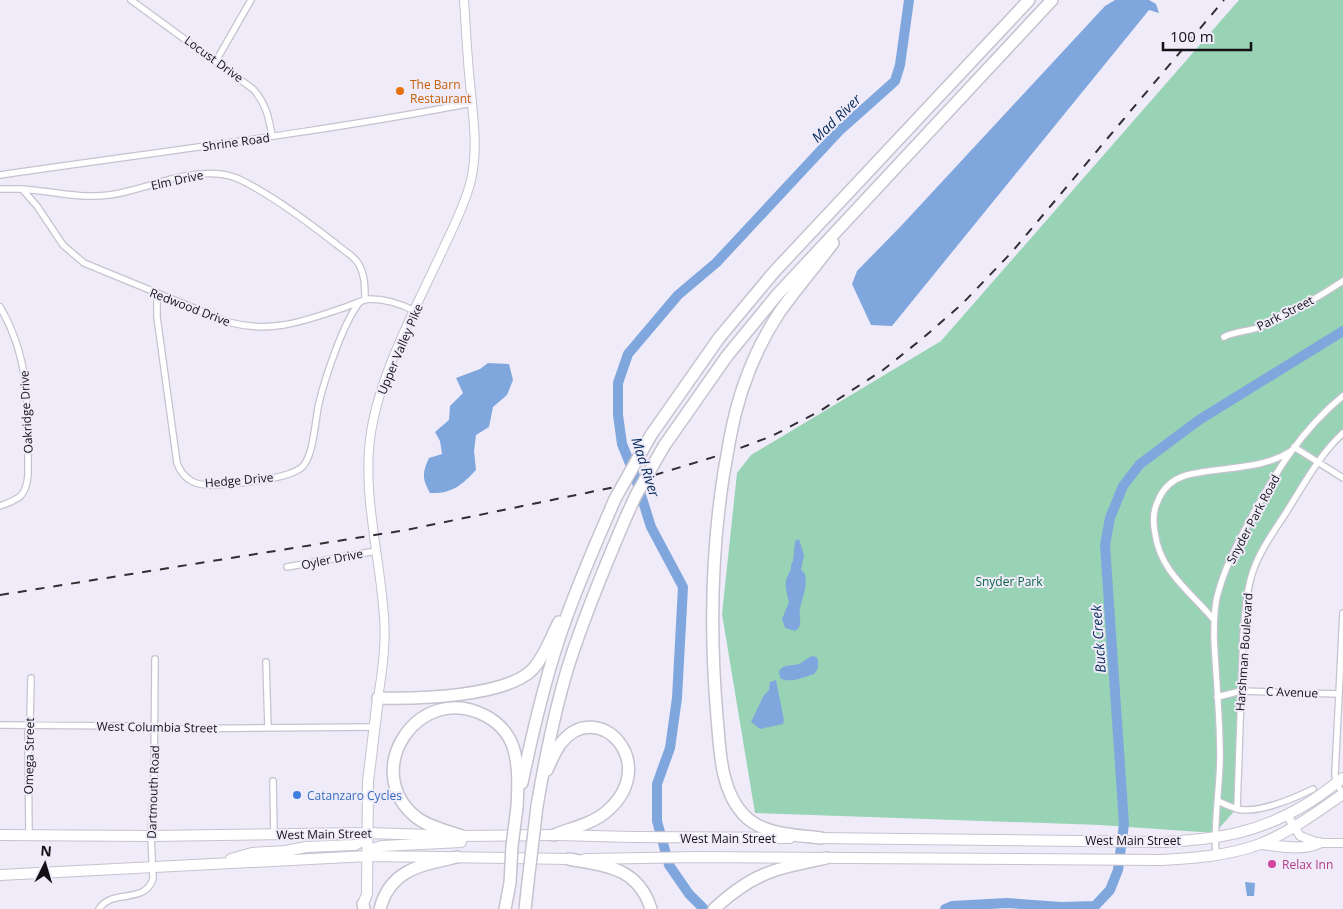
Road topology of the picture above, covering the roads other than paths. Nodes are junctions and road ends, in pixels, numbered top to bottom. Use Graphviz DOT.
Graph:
graph roads {
  1 [pos="131,0"];
  2 [pos="252,0"];
  3 [pos="464,0"];
  4 [pos="1029,0"];
  5 [pos="1052,0"];
  6 [pos="216,61"];
  7 [pos="472,102"];
  8 [pos="272,136"];
  9 [pos="0,175"];
  10 [pos="880,183"];
  11 [pos="0,189"];
  12 [pos="22,189"];
  13 [pos="1343,281"];
  14 [pos="157,294"];
  15 [pos="362,301"];
  16 [pos="0,307"];
  17 [pos="415,311"];
  18 [pos="1224,337"];
  19 [pos="1343,396"];
  20 [pos="1343,433"];
  21 [pos="1293,448"];
  22 [pos="1318,462"];
  23 [pos="1343,478"];
  24 [pos="0,506"];
  25 [pos="376,550"];
  26 [pos="287,567"];
  27 [pos="585,568"];
  28 [pos="1343,613"];
  29 [pos="1214,620"];
  30 [pos="155,659"];
  31 [pos="266,662"];
  32 [pos="31,678"];
  33 [pos="1241,691"];
  34 [pos="1339,694"];
  35 [pos="1217,697"];
  36 [pos="378,698"];
  37 [pos="0,725"];
  38 [pos="29,725"];
  39 [pos="374,727"];
  40 [pos="268,728"];
  41 [pos="155,729"];
  42 [pos="1340,780"];
  43 [pos="273,781"];
  44 [pos="1313,789"];
  45 [pos="1343,794"];
  46 [pos="1218,801"];
  47 [pos="537,806"];
  48 [pos="517,807"];
  49 [pos="1238,809"];
  50 [pos="1287,815"];
  51 [pos="1294,828"];
  52 [pos="368,833"];
  53 [pos="274,834"];
  54 [pos="0,835"];
  55 [pos="29,835"];
  56 [pos="554,835"];
  57 [pos="151,836"];
  58 [pos="462,836"];
  59 [pos="498,836"];
  60 [pos="821,838"];
  61 [pos="1214,838"];
  62 [pos="1320,843"];
  63 [pos="1343,843"];
  64 [pos="1260,844"];
  65 [pos="1216,855"];
  66 [pos="368,856"];
  67 [pos="457,858"];
  68 [pos="826,858"];
  69 [pos="569,859"];
  70 [pos="199,864"];
  71 [pos="153,866"];
  72 [pos="0,875"];
  73 [pos="528,882"];
  74 [pos="361,907"];
  75 [pos="99,909"];
  76 [pos="380,909"];
  77 [pos="507,909"];
  78 [pos="525,909"];
  79 [pos="529,909"];
  80 [pos="651,909"];
  81 [pos="714,909"];
  1 -- 6 [label="street, Locust Drive"];
  2 -- 6 [label="street"];
  3 -- 7 [label="street, Upper Valley Pike"];
  4 -- 27 [label="highway, bridge"];
  5 -- 10 [label="highway"];
  6 -- 8 [label="street, Locust Drive"];
  7 -- 8 [label="street, Shrine Road"];
  7 -- 17 [label="street, Upper Valley Pike"];
  8 -- 9 [label="street, Shrine Road"];
  10 -- 47 [label="highway, bridge"];
  10 -- 60 [label="highway, bridge"];
  11 -- 12 [label="street"];
  12 -- 14 [label="street, Redwood Drive"];
  12 -- 15 [label="street, Elm Drive"];
  13 -- 18 [label="street, Park Street"];
  14 -- 15 [label="street, Redwood Drive"];
  14 -- 15 [label="street, Hedge Drive"];
  15 -- 17 [label="street, Redwood Drive"];
  16 -- 24 [label="street, Oakridge Drive"];
  17 -- 25 [label="street, Upper Valley Pike"];
  19 -- 21 [label="street, Snyder Park Road"];
  20 -- 22 [label="street, Harshman Boulevard"];
  21 -- 22 [label="street"];
  21 -- 29 [label="street, Snyder Park Road"];
  21 -- 29 [label="street, Snyder Park Road"];
  22 -- 23 [label="street"];
  22 -- 33 [label="street, Harshman Boulevard"];
  25 -- 26 [label="street, Oyler Drive"];
  25 -- 36 [label="street, Upper Valley Pike"];
  27 -- 36 [label="highway"];
  27 -- 48 [label="highway"];
  28 -- 34 [label="street"];
  29 -- 35 [label="street, Snyder Park Road"];
  30 -- 41 [label="street, Dartmouth Road"];
  31 -- 40 [label="street"];
  32 -- 38 [label="street, Omega Street"];
  33 -- 34 [label="street, C Avenue"];
  33 -- 35 [label="street, C Avenue"];
  33 -- 49 [label="street, Harshman Boulevard"];
  34 -- 42 [label="street"];
  35 -- 46 [label="street, Snyder Park Road"];
  36 -- 39 [label="main road, Upper Valley Pike"];
  37 -- 38 [label="street, West Columbia Street"];
  38 -- 41 [label="street, West Columbia Street"];
  38 -- 55 [label="street, Omega Street"];
  39 -- 40 [label="street, West Columbia Street"];
  39 -- 52 [label="main road, Upper Valley Pike"];
  40 -- 41 [label="street, West Columbia Street"];
  41 -- 57 [label="street, Dartmouth Road"];
  42 -- 45 [label="street"];
  42 -- 50 [label="main road, West Main Street"];
  43 -- 53 [label="street"];
  44 -- 49 [label="street"];
  45 -- 51 [label="main road, West Main Street"];
  46 -- 49 [label="street"];
  46 -- 61 [label="street, Snyder Park Road"];
  47 -- 56 [label="highway"];
  47 -- 73 [label="highway, bridge"];
  48 -- 58 [label="highway"];
  48 -- 77 [label="highway, bridge"];
  50 -- 51 [label="street"];
  50 -- 61 [label="main road, West Main Street"];
  51 -- 62 [label="street"];
  51 -- 64 [label="main road, West Main Street"];
  52 -- 53 [label="main road, West Main Street"];
  52 -- 58 [label="main road, West Main Street"];
  52 -- 66 [label="main road, Upper Valley Pike"];
  52 -- 70 [label="main road"];
  53 -- 57 [label="main road, West Main Street"];
  54 -- 55 [label="main road, West Main Street"];
  55 -- 57 [label="main road, West Main Street"];
  56 -- 59 [label="main road, West Main Street"];
  56 -- 60 [label="main road, West Main Street"];
  57 -- 71 [label="street, Dartmouth Road"];
  58 -- 59 [label="main road, West Main Street"];
  59 -- 66 [label="main road"];
  60 -- 61 [label="main road, West Main Street"];
  61 -- 65 [label="street, Snyder Park Road"];
  62 -- 63 [label="street"];
  62 -- 64 [label="main road"];
  64 -- 65 [label="main road, West Main Street"];
  65 -- 68 [label="main road, West Main Street"];
  66 -- 67 [label="main road, West Main Street"];
  66 -- 70 [label="main road, West Main Street"];
  66 -- 74 [label="main road, Upper Valley Pike"];
  67 -- 69 [label="main road, West Main Street"];
  67 -- 76 [label="highway"];
  68 -- 69 [label="main road, West Main Street"];
  68 -- 81 [label="highway"];
  69 -- 80 [label="highway"];
  70 -- 71 [label="main road, West Main Street"];
  71 -- 72 [label="main road, West Main Street"];
  71 -- 75 [label="street, Dartmouth Road"];
  73 -- 78 [label="highway"];
  73 -- 79 [label="highway"];
}
